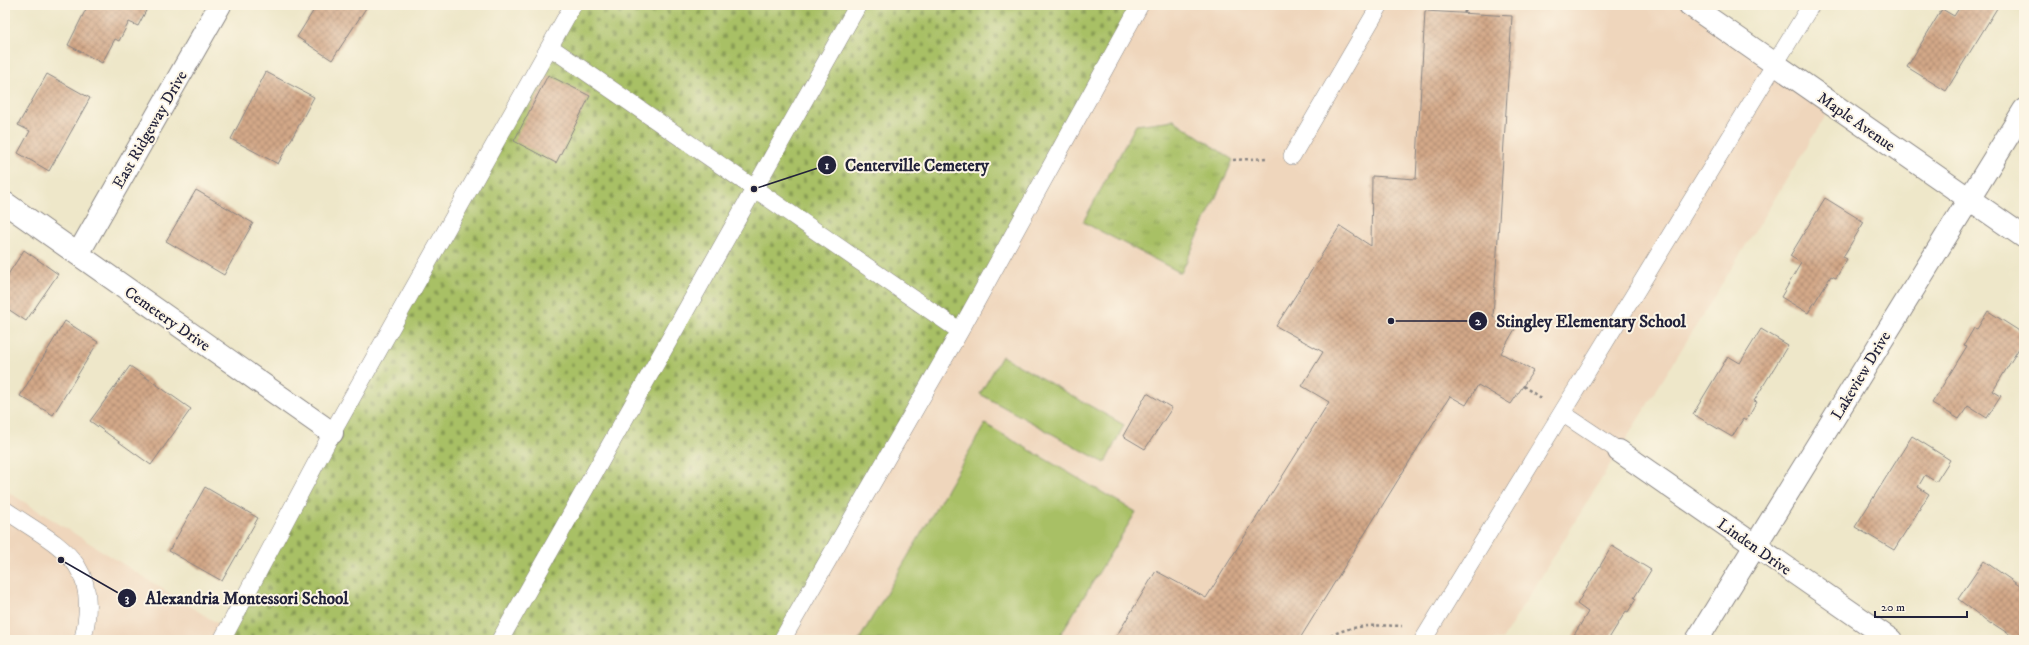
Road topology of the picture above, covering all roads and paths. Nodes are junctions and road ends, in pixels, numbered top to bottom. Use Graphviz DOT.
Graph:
graph roads {
  1 [pos="220,5"];
  2 [pos="573,5"];
  3 [pos="858,5"];
  4 [pos="1140,5"];
  5 [pos="1380,5"];
  6 [pos="1470,5"];
  7 [pos="1690,5"];
  8 [pos="1811,5"];
  9 [pos="1464,13"];
  10 [pos="550,46"];
  11 [pos="1776,64"];
  12 [pos="2024,110"];
  13 [pos="1292,156"];
  14 [pos="1233,160"];
  15 [pos="755,188"];
  16 [pos="1969,199"];
  17 [pos="5,203"];
  18 [pos="2024,237"];
  19 [pos="78,254"];
  20 [pos="960,331"];
  21 [pos="1562,413"];
  22 [pos="332,433"];
  23 [pos="1619,451"];
  24 [pos="5,510"];
  25 [pos="1755,546"];
  26 [pos="1404,626"];
  27 [pos="83,638"];
  28 [pos="222,640"];
  29 [pos="500,640"];
  30 [pos="782,640"];
  31 [pos="1326,640"];
  32 [pos="1423,640"];
  33 [pos="1697,640"];
  34 [pos="1891,640"];
  1 -- 19 [label="street, East Ridgeway Drive"];
  2 -- 10 [label="lane"];
  3 -- 15 [label="lane"];
  4 -- 20 [label="lane"];
  5 -- 13 [label="lane"];
  6 -- 9 [label="path"];
  7 -- 11 [label="street, Maple Avenue"];
  8 -- 11 [label="lane"];
  10 -- 15 [label="lane"];
  10 -- 22 [label="lane"];
  11 -- 16 [label="street, Maple Avenue"];
  11 -- 21 [label="lane"];
  12 -- 16 [label="street, Lakeview Drive"];
  13 -- 14 [label="path"];
  15 -- 20 [label="lane"];
  15 -- 29 [label="lane"];
  16 -- 18 [label="street, Maple Avenue"];
  16 -- 25 [label="street, Lakeview Drive"];
  17 -- 19 [label="street, Cemetery Drive"];
  19 -- 22 [label="street, Cemetery Drive"];
  20 -- 30 [label="lane"];
  21 -- 23 [label="lane"];
  21 -- 32 [label="lane"];
  22 -- 28 [label="lane"];
  23 -- 25 [label="street, Linden Drive"];
  24 -- 27 [label="lane"];
  25 -- 33 [label="street, Lakeview Drive"];
  25 -- 34 [label="street, Linden Drive"];
  26 -- 31 [label="path"];
}
